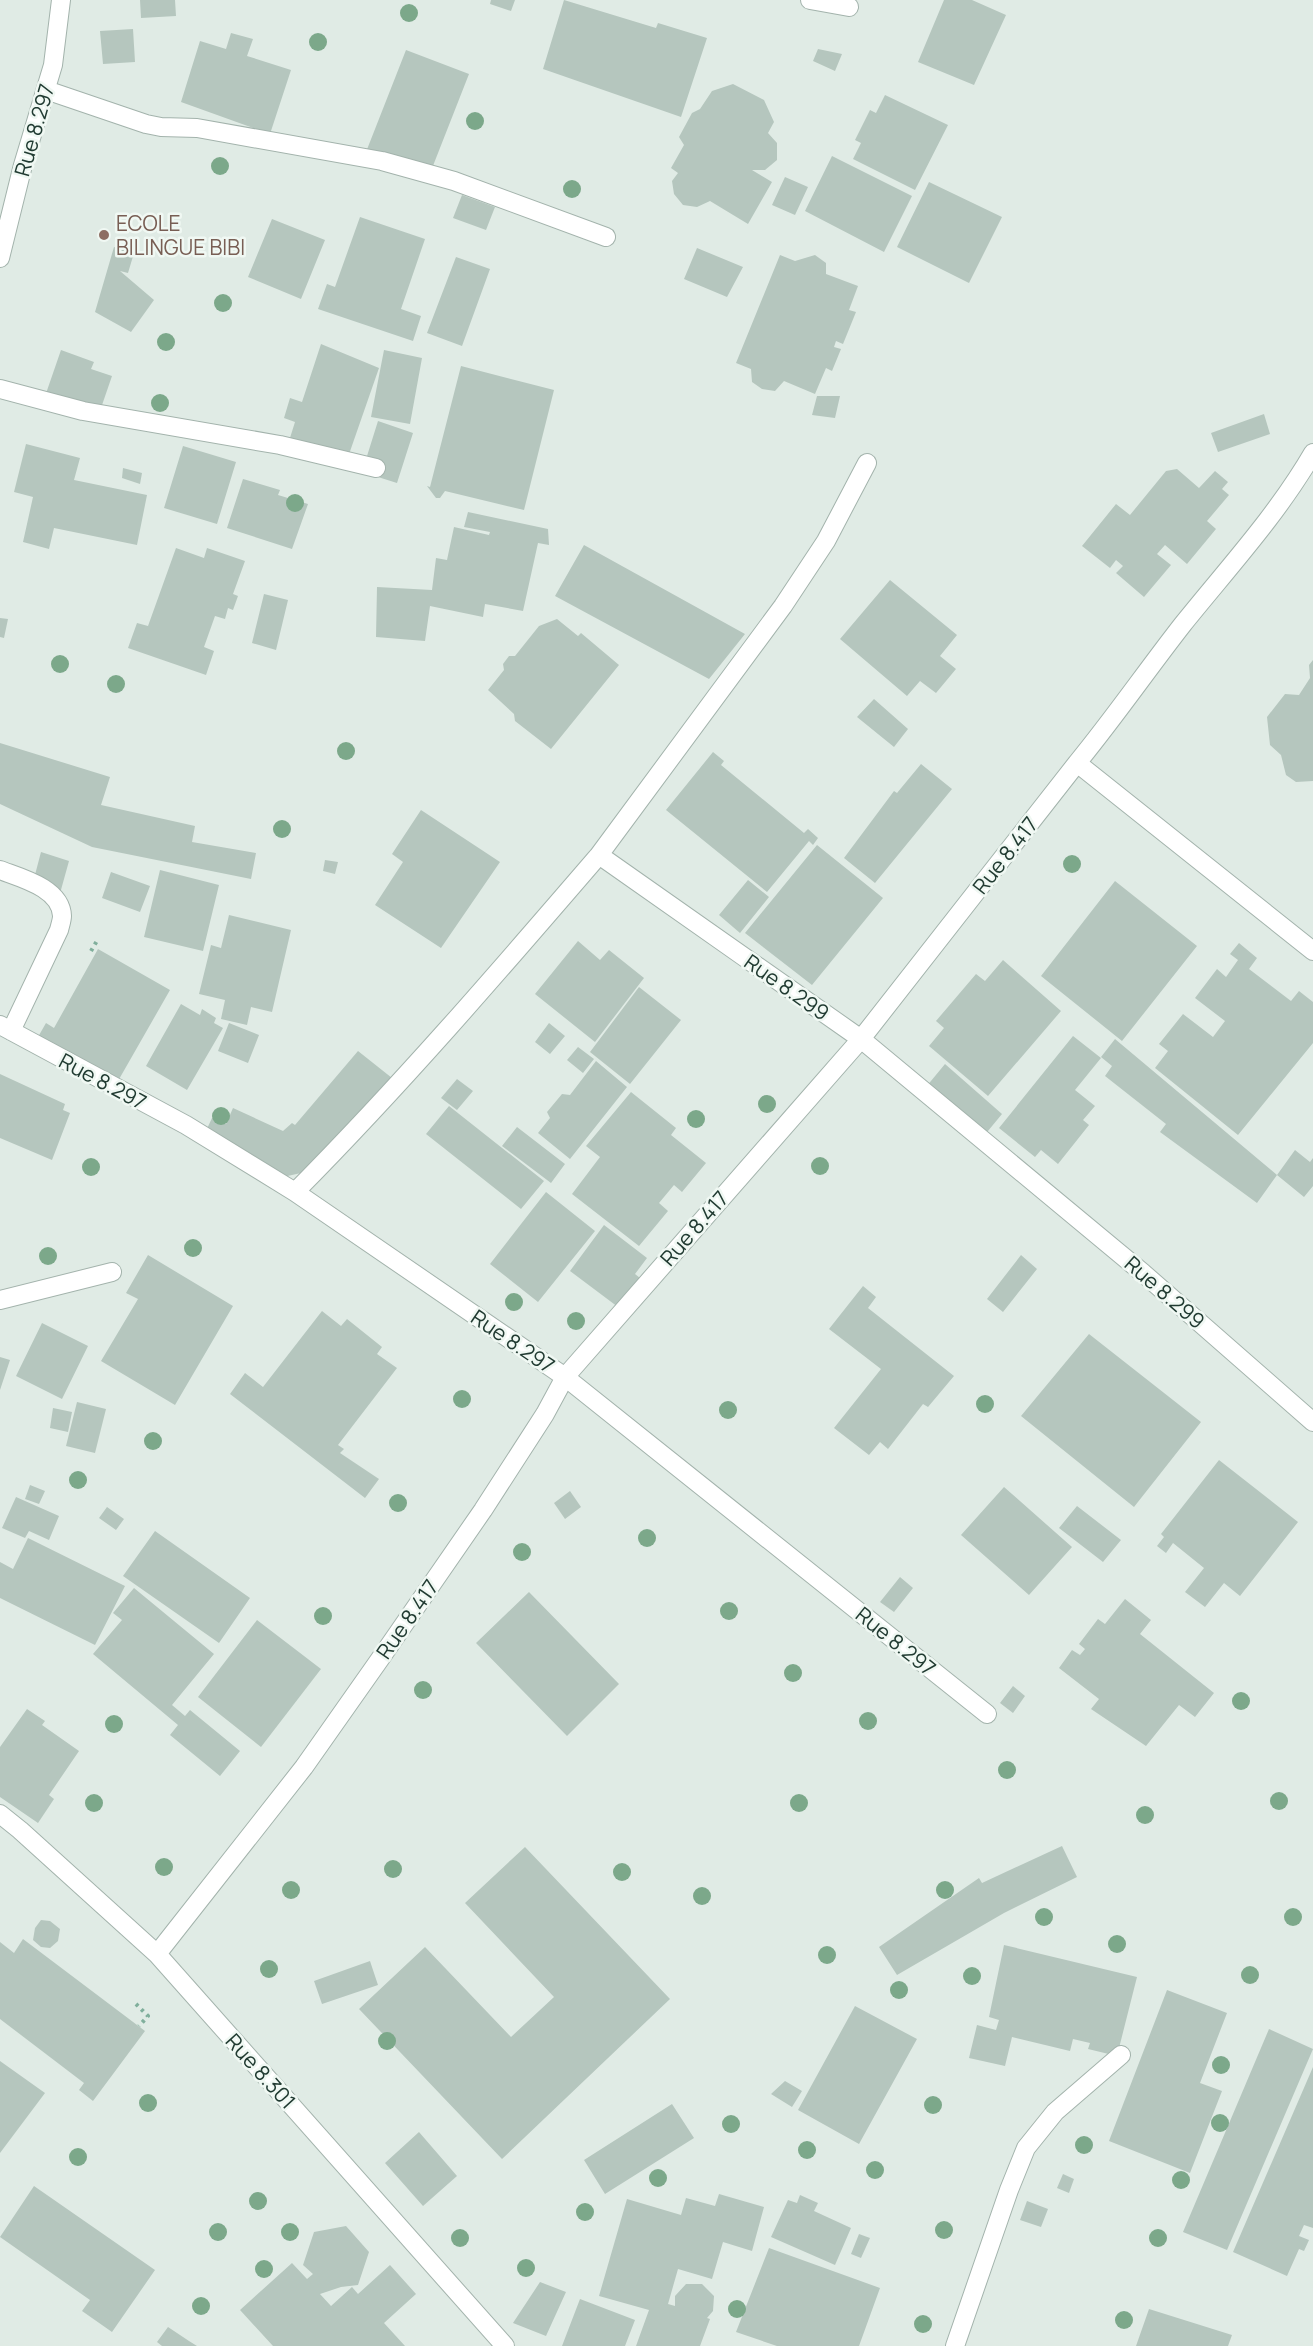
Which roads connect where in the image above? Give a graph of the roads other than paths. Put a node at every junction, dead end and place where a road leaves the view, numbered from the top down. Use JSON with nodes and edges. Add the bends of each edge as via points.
{"nodes":[{"id":1,"x":61,"y":0,"type":"edge"},
{"id":2,"x":810,"y":0,"type":"edge"},
{"id":3,"x":849,"y":6,"type":"dead end"},
{"id":4,"x":46,"y":90,"type":"junction"},
{"id":5,"x":606,"y":237,"type":"dead end"},
{"id":6,"x":0,"y":258,"type":"edge"},
{"id":7,"x":0,"y":388,"type":"edge"},
{"id":8,"x":1313,"y":453,"type":"edge"},
{"id":9,"x":867,"y":463,"type":"dead end"},
{"id":10,"x":376,"y":468,"type":"dead end"},
{"id":11,"x":1306,"y":480,"type":"edge"},
{"id":12,"x":1077,"y":763,"type":"junction"},
{"id":13,"x":599,"y":855,"type":"junction"},
{"id":14,"x":0,"y":870,"type":"edge"},
{"id":15,"x":1313,"y":951,"type":"edge"},
{"id":16,"x":6,"y":1028,"type":"edge"},
{"id":17,"x":861,"y":1040,"type":"junction"},
{"id":18,"x":295,"y":1192,"type":"junction"},
{"id":19,"x":112,"y":1272,"type":"dead end"},
{"id":20,"x":0,"y":1300,"type":"edge"},
{"id":21,"x":565,"y":1377,"type":"junction"},
{"id":22,"x":1313,"y":1422,"type":"edge"},
{"id":23,"x":987,"y":1714,"type":"dead end"},
{"id":24,"x":0,"y":1815,"type":"edge"},
{"id":25,"x":157,"y":1954,"type":"junction"},
{"id":26,"x":1121,"y":2055,"type":"dead end"},
{"id":27,"x":505,"y":2346,"type":"edge"},
{"id":28,"x":955,"y":2346,"type":"edge"}],
"edges":[{"from":1,"to":4,"type":"street","name":"Rue 8.297"},
{"from":2,"to":3,"type":"street"},
{"from":4,"to":5,"type":"street","via":[[146,124],[197,128],[382,161],[453,181]]},
{"from":4,"to":6,"type":"street","name":"Rue 8.297"},
{"from":7,"to":10,"type":"street","via":[[83,411],[280,445]]},
{"from":8,"to":11,"type":"street","name":"Rue 8.417"},
{"from":9,"to":13,"type":"street","via":[[826,541],[783,606]]},
{"from":11,"to":12,"type":"street","name":"Rue 8.417","via":[[1184,624]]},
{"from":12,"to":15,"type":"street"},
{"from":12,"to":17,"type":"street","name":"Rue 8.417"},
{"from":13,"to":17,"type":"street","name":"Rue 8.299"},
{"from":13,"to":18,"type":"street","via":[[363,1124]]},
{"from":14,"to":16,"type":"street","via":[[39,886],[56,899],[62,916],[59,930]]},
{"from":16,"to":18,"type":"street","name":"Rue 8.297","via":[[186,1125]]},
{"from":17,"to":21,"type":"street","name":"Rue 8.417"},
{"from":17,"to":22,"type":"street","name":"Rue 8.299","via":[[1143,1273]]},
{"from":18,"to":21,"type":"street","name":"Rue 8.297"},
{"from":19,"to":20,"type":"street"},
{"from":21,"to":23,"type":"street","name":"Rue 8.297"},
{"from":21,"to":25,"type":"street","name":"Rue 8.417","via":[[483,1510],[304,1767]]},
{"from":24,"to":25,"type":"street","name":"Rue 8.301"},
{"from":25,"to":27,"type":"street","name":"Rue 8.301"},
{"from":26,"to":28,"type":"street","via":[[1055,2112],[1026,2148]]}]}
